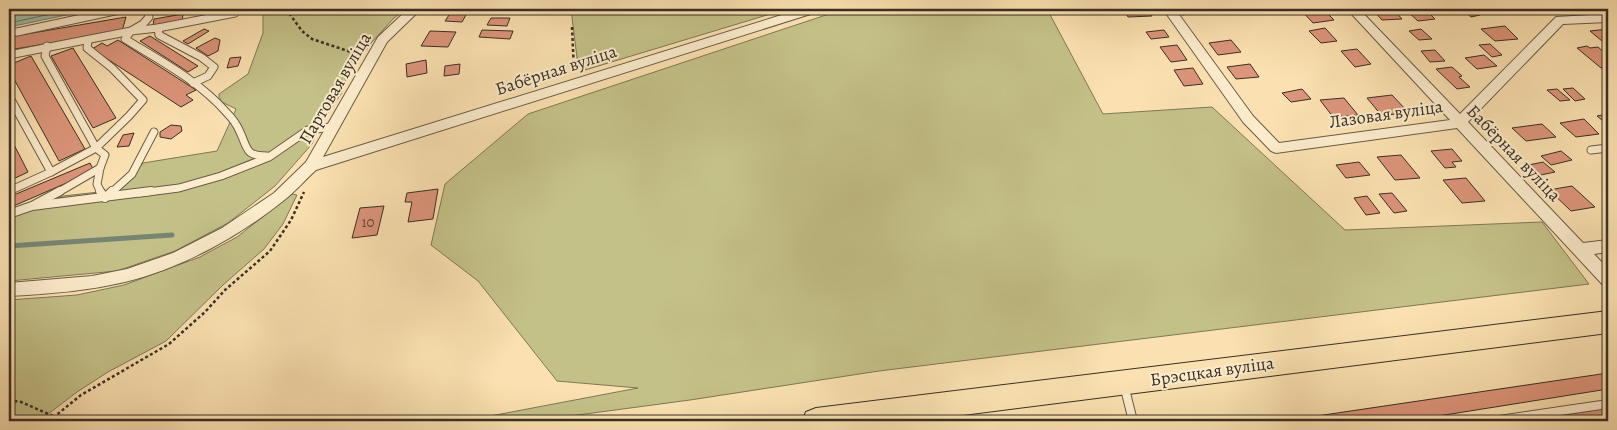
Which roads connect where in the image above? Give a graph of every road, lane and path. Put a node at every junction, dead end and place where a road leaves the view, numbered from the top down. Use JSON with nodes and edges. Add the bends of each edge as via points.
{"nodes":[{"id":1,"x":124,"y":9,"type":"edge"},
{"id":2,"x":147,"y":9,"type":"edge"},
{"id":3,"x":286,"y":9,"type":"edge"},
{"id":4,"x":415,"y":9,"type":"edge"},
{"id":5,"x":813,"y":9,"type":"edge"},
{"id":6,"x":1169,"y":9,"type":"edge"},
{"id":7,"x":1353,"y":9,"type":"edge"},
{"id":8,"x":235,"y":14,"type":"dead end"},
{"id":9,"x":1608,"y":18,"type":"edge"},
{"id":10,"x":572,"y":27,"type":"dead end"},
{"id":11,"x":158,"y":28,"type":"junction"},
{"id":12,"x":131,"y":31,"type":"junction"},
{"id":13,"x":9,"y":32,"type":"edge"},
{"id":14,"x":88,"y":40,"type":"junction"},
{"id":15,"x":47,"y":46,"type":"junction"},
{"id":16,"x":9,"y":54,"type":"edge"},
{"id":17,"x":372,"y":57,"type":"junction"},
{"id":18,"x":192,"y":83,"type":"junction"},
{"id":19,"x":575,"y":84,"type":"junction"},
{"id":20,"x":9,"y":96,"type":"edge"},
{"id":21,"x":1459,"y":123,"type":"junction"},
{"id":22,"x":332,"y":126,"type":"junction"},
{"id":23,"x":154,"y":132,"type":"dead end"},
{"id":24,"x":96,"y":148,"type":"junction"},
{"id":25,"x":1608,"y":148,"type":"edge"},
{"id":26,"x":1591,"y":150,"type":"dead end"},
{"id":27,"x":269,"y":157,"type":"junction"},
{"id":28,"x":311,"y":166,"type":"junction"},
{"id":29,"x":100,"y":168,"type":"junction"},
{"id":30,"x":51,"y":172,"type":"junction"},
{"id":31,"x":294,"y":182,"type":"junction"},
{"id":32,"x":9,"y":191,"type":"edge"},
{"id":33,"x":105,"y":198,"type":"junction"},
{"id":34,"x":32,"y":206,"type":"junction"},
{"id":35,"x":9,"y":214,"type":"edge"},
{"id":36,"x":1608,"y":246,"type":"edge"},
{"id":37,"x":1581,"y":249,"type":"junction"},
{"id":38,"x":1608,"y":279,"type":"edge"},
{"id":39,"x":9,"y":290,"type":"edge"},
{"id":40,"x":1608,"y":322,"type":"edge"},
{"id":41,"x":1123,"y":383,"type":"junction"},
{"id":42,"x":9,"y":400,"type":"edge"},
{"id":43,"x":1608,"y":404,"type":"edge"},
{"id":44,"x":53,"y":416,"type":"junction"},
{"id":45,"x":49,"y":421,"type":"edge"},
{"id":46,"x":816,"y":421,"type":"edge"},
{"id":47,"x":1133,"y":421,"type":"edge"},
{"id":48,"x":1492,"y":421,"type":"edge"}],
"edges":[{"from":1,"to":13,"type":"lane"},
{"from":2,"to":12,"type":"lane","via":[[149,17]]},
{"from":3,"to":17,"type":"path","via":[[302,32],[336,50]]},
{"from":4,"to":17,"type":"street","name":"Партовая вуліца","via":[[382,40]]},
{"from":5,"to":19,"type":"street","name":"Бабёрная вуліца"},
{"from":6,"to":21,"type":"street","name":"Лазовая вуліца","via":[[1248,119],[1276,148]]},
{"from":7,"to":21,"type":"street","name":"Бабёрная вуліца"},
{"from":8,"to":11,"type":"lane"},
{"from":9,"to":21,"type":"street","name":"Лазовая вуліца","via":[[1560,20]]},
{"from":10,"to":19,"type":"path"},
{"from":11,"to":12,"type":"lane"},
{"from":11,"to":18,"type":"lane","via":[[159,35],[169,42],[214,67],[208,76]]},
{"from":12,"to":14,"type":"lane"},
{"from":12,"to":18,"type":"lane","via":[[125,39]]},
{"from":14,"to":15,"type":"lane"},
{"from":14,"to":24,"type":"lane","via":[[87,48],[143,100],[142,106]]},
{"from":15,"to":16,"type":"lane"},
{"from":15,"to":24,"type":"lane","via":[[45,56]]},
{"from":17,"to":22,"type":"street","name":"Партовая вуліца"},
{"from":18,"to":27,"type":"lane","via":[[220,106],[239,130],[247,151],[255,156]]},
{"from":19,"to":28,"type":"street","name":"Бабёрная вуліца"},
{"from":20,"to":30,"type":"lane"},
{"from":21,"to":37,"type":"street","name":"Бабёрная вуліца"},
{"from":22,"to":27,"type":"lane","via":[[308,130]]},
{"from":22,"to":28,"type":"street","name":"Партовая вуліца"},
{"from":23,"to":33,"type":"lane","via":[[132,174]]},
{"from":24,"to":29,"type":"lane","via":[[105,155]]},
{"from":24,"to":30,"type":"lane"},
{"from":25,"to":26,"type":"lane"},
{"from":27,"to":33,"type":"lane","via":[[179,188]]},
{"from":28,"to":31,"type":"street"},
{"from":29,"to":33,"type":"lane","via":[[97,189]]},
{"from":29,"to":34,"type":"lane"},
{"from":30,"to":32,"type":"lane"},
{"from":31,"to":39,"type":"street","via":[[227,232],[179,257],[127,275],[92,282]]},
{"from":31,"to":44,"type":"path","via":[[306,189],[291,220],[270,251],[170,344],[81,395]]},
{"from":33,"to":34,"type":"lane"},
{"from":34,"to":35,"type":"lane"},
{"from":36,"to":37,"type":"street"},
{"from":37,"to":38,"type":"street","name":"Бабёрная вуліца"},
{"from":40,"to":41,"type":"main road","name":"Брэсцкая вуліца"},
{"from":41,"to":46,"type":"main road","name":"Брэсцкая вуліца"},
{"from":41,"to":47,"type":"lane"},
{"from":42,"to":44,"type":"path"},
{"from":43,"to":48,"type":"lane"},
{"from":44,"to":45,"type":"path"}]}
